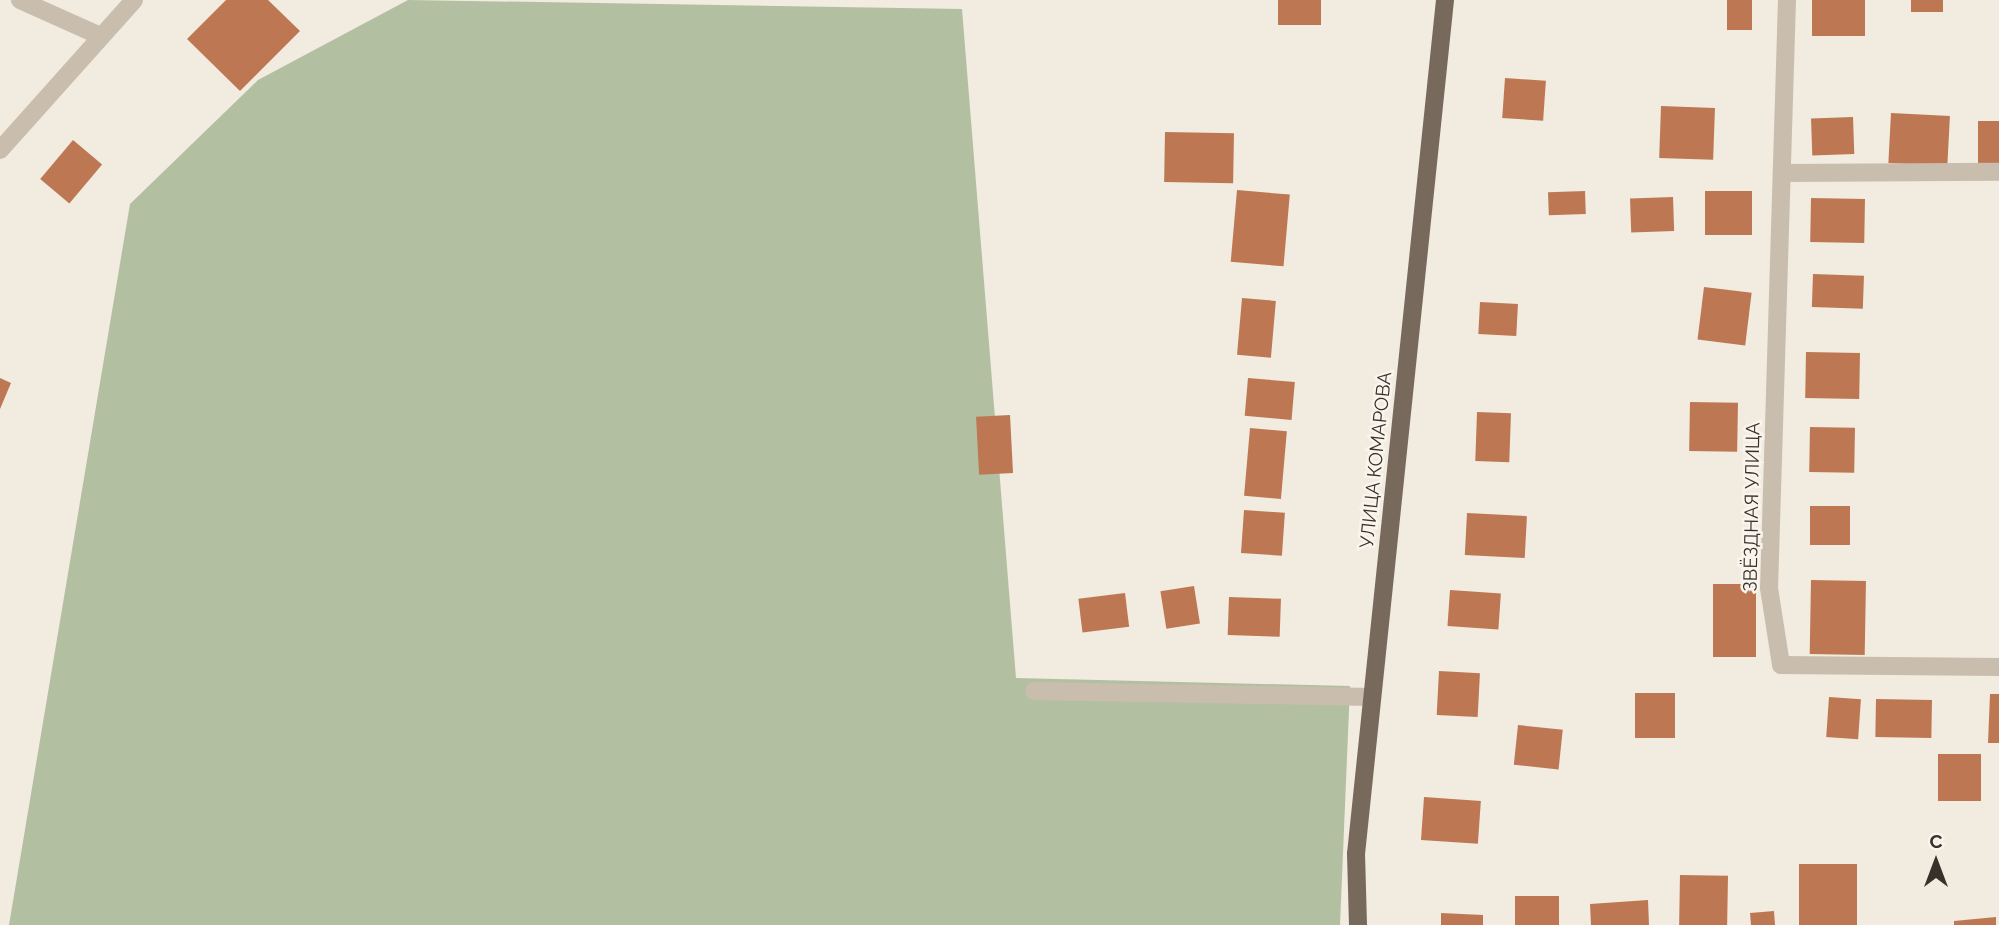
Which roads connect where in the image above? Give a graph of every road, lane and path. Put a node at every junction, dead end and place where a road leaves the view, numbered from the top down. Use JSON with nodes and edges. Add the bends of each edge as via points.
{"nodes":[{"id":1,"x":20,"y":0,"type":"edge"},
{"id":2,"x":134,"y":0,"type":"edge"},
{"id":3,"x":1445,"y":0,"type":"edge"},
{"id":4,"x":1787,"y":0,"type":"edge"},
{"id":5,"x":100,"y":36,"type":"junction"},
{"id":6,"x":0,"y":150,"type":"edge"},
{"id":7,"x":1999,"y":172,"type":"edge"},
{"id":8,"x":1782,"y":173,"type":"junction"},
{"id":9,"x":1999,"y":667,"type":"edge"},
{"id":10,"x":1034,"y":691,"type":"dead end"},
{"id":11,"x":1372,"y":696,"type":"junction"},
{"id":12,"x":1358,"y":925,"type":"edge"}],
"edges":[{"from":1,"to":5,"type":"street"},
{"from":2,"to":5,"type":"street"},
{"from":3,"to":11,"type":"main road","name":"УЛИЦА КОМАРОВА"},
{"from":4,"to":8,"type":"street","name":"ЗВЁЗДНАЯ УЛИЦА"},
{"from":5,"to":6,"type":"street"},
{"from":7,"to":8,"type":"street"},
{"from":8,"to":9,"type":"street","name":"ЗВЁЗДНАЯ УЛИЦА","via":[[1769,588],[1781,665]]},
{"from":10,"to":11,"type":"street"},
{"from":11,"to":12,"type":"main road","name":"УЛИЦА КОМАРОВА","via":[[1356,854]]}]}
